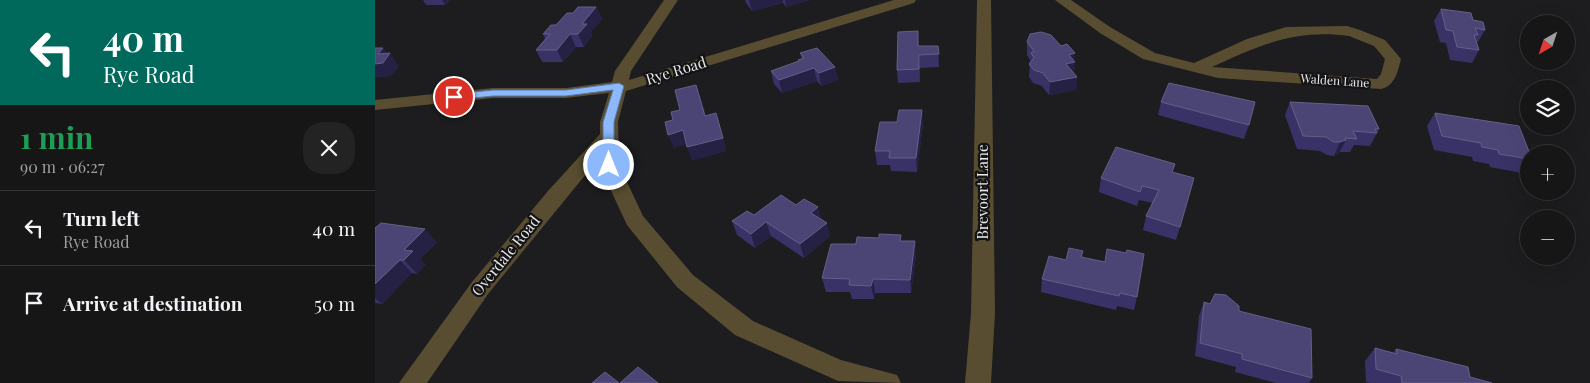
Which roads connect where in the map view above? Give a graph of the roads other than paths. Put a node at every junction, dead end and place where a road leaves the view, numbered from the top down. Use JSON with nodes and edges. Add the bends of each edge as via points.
{"nodes":[{"id":1,"x":671,"y":0,"type":"edge"},
{"id":2,"x":909,"y":0,"type":"edge"},
{"id":3,"x":984,"y":0,"type":"edge"},
{"id":4,"x":1062,"y":0,"type":"edge"},
{"id":5,"x":1196,"y":68,"type":"junction"},
{"id":6,"x":619,"y":86,"type":"junction"},
{"id":7,"x":375,"y":105,"type":"edge"},
{"id":8,"x":609,"y":136,"type":"junction"},
{"id":9,"x":412,"y":383,"type":"edge"},
{"id":10,"x":888,"y":383,"type":"edge"},
{"id":11,"x":979,"y":383,"type":"edge"}],
"edges":[{"from":1,"to":6,"type":"street","via":[[623,71]]},
{"from":2,"to":6,"type":"street","name":"Rye Road"},
{"from":3,"to":11,"type":"street","name":"Brevoort Lane","via":[[983,312]]},
{"from":4,"to":5,"type":"street","name":"Walden Lane","via":[[1149,56]]},
{"from":5,"to":5,"type":"street","name":"Walden Lane","via":[[1218,74],[1381,84],[1389,75],[1393,59],[1385,46],[1368,36],[1347,31],[1286,32],[1252,42]]},
{"from":6,"to":7,"type":"street","name":"Rye Road","via":[[566,93],[493,93]]},
{"from":6,"to":8,"type":"street","via":[[609,122]]},
{"from":8,"to":9,"type":"street","name":"Overdale Road","via":[[480,288]]},
{"from":8,"to":10,"type":"street","via":[[609,165],[634,220],[685,281],[743,328],[838,370]]}]}
